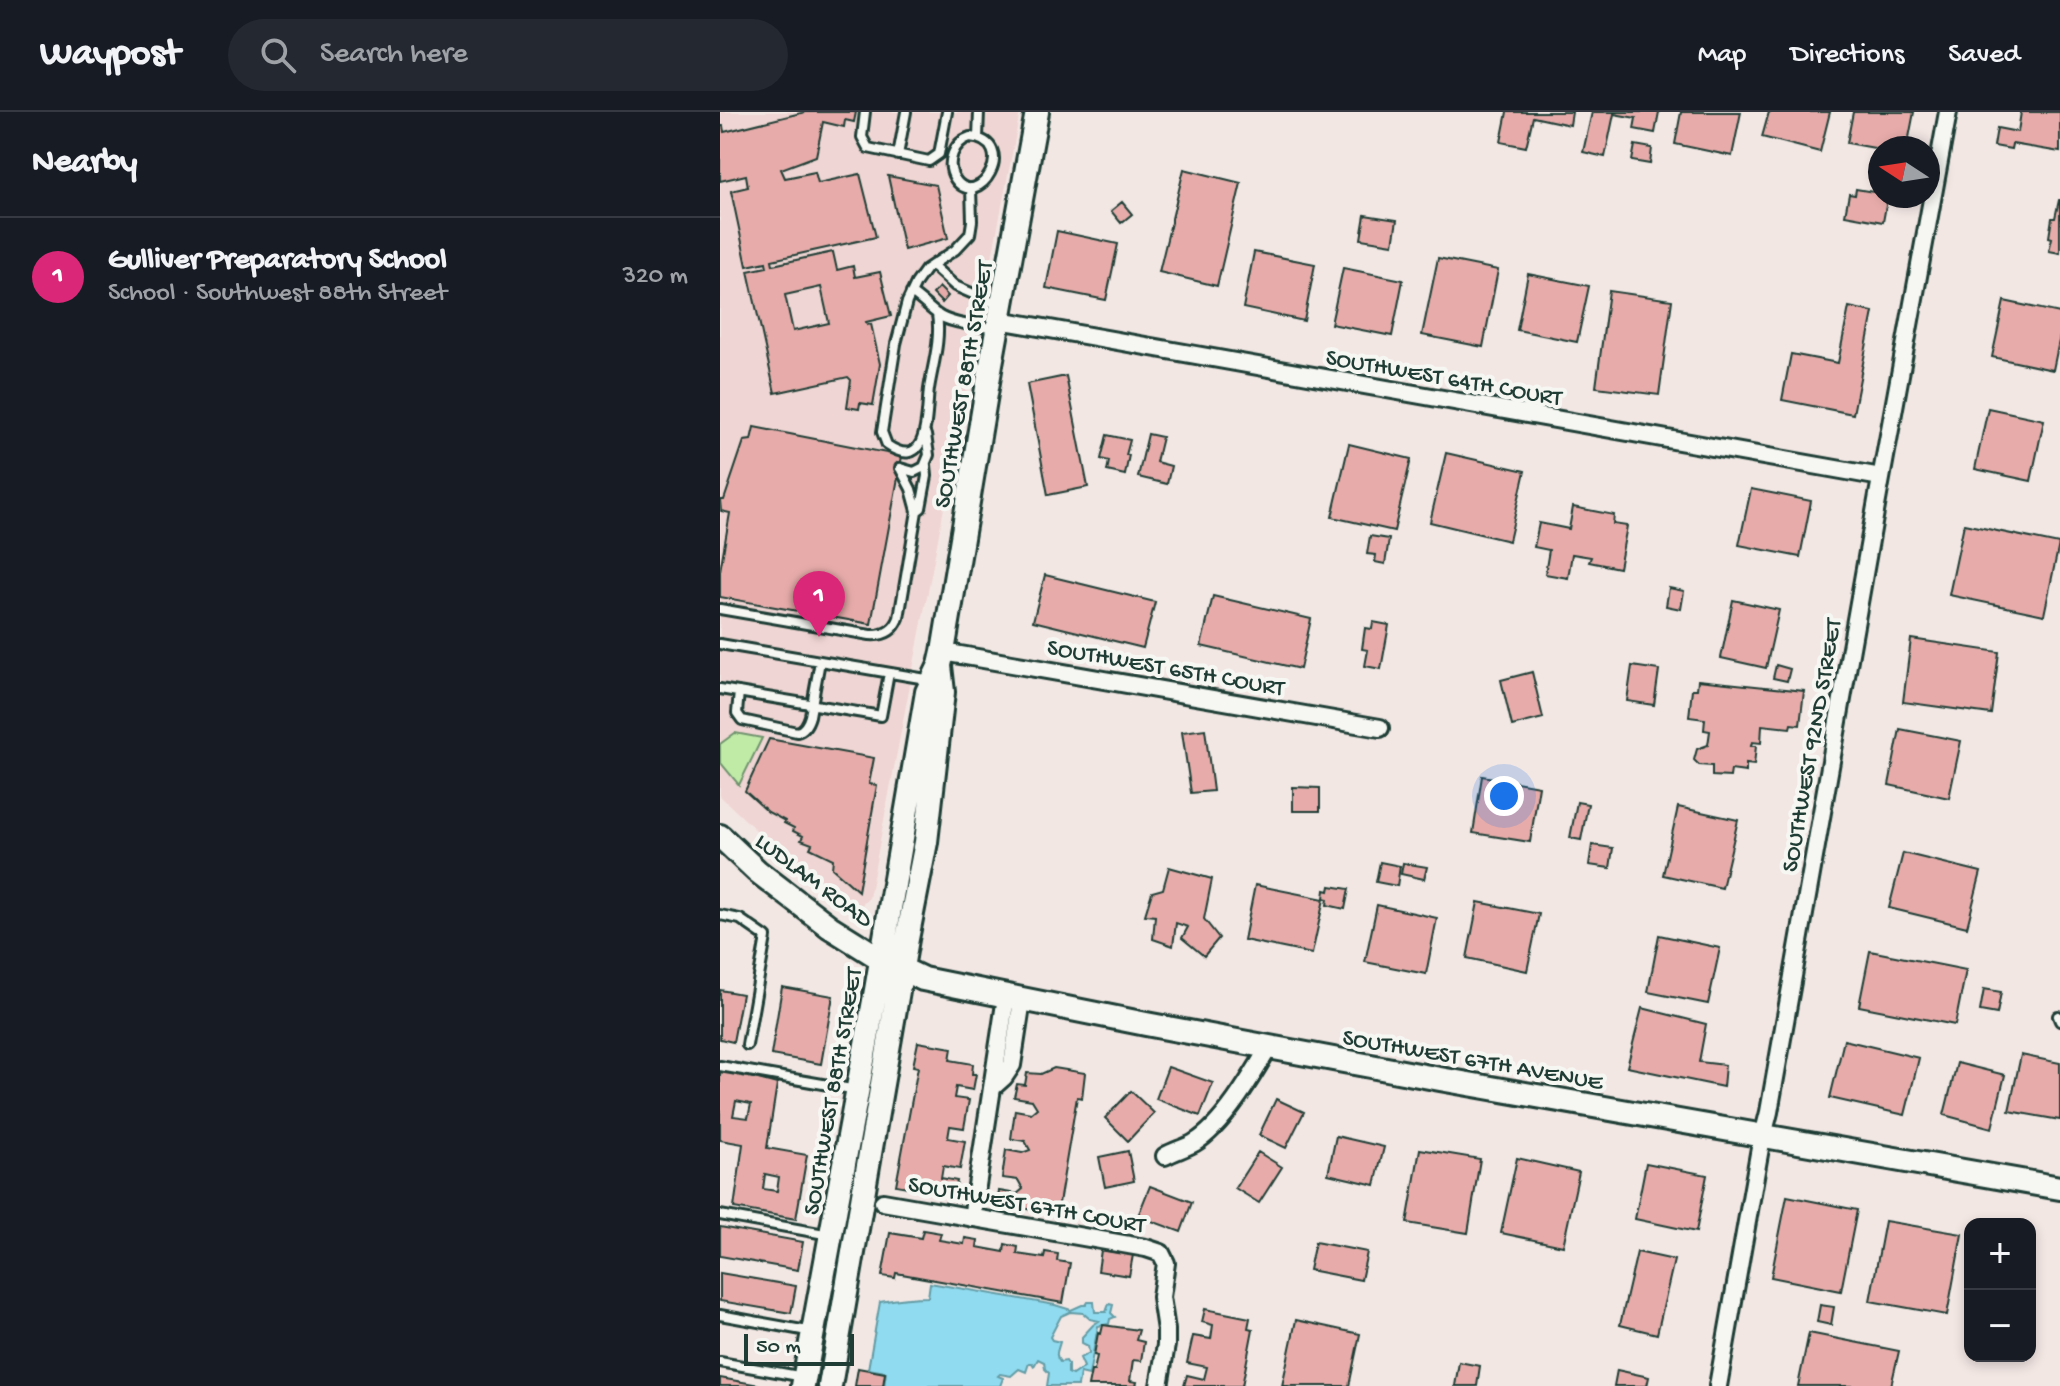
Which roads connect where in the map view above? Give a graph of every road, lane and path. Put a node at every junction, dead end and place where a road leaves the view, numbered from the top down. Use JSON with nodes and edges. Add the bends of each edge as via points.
{"nodes":[{"id":1,"x":865,"y":112,"type":"edge"},
{"id":2,"x":906,"y":112,"type":"edge"},
{"id":3,"x":947,"y":112,"type":"edge"},
{"id":4,"x":979,"y":112,"type":"edge"},
{"id":5,"x":1037,"y":112,"type":"edge"},
{"id":6,"x":1948,"y":112,"type":"edge"},
{"id":7,"x":978,"y":138,"type":"junction"},
{"id":8,"x":939,"y":154,"type":"junction"},
{"id":9,"x":898,"y":155,"type":"junction"},
{"id":10,"x":952,"y":158,"type":"junction"},
{"id":11,"x":971,"y":188,"type":"junction"},
{"id":12,"x":932,"y":265,"type":"junction"},
{"id":13,"x":911,"y":293,"type":"junction"},
{"id":14,"x":937,"y":314,"type":"junction"},
{"id":15,"x":999,"y":318,"type":"junction"},
{"id":16,"x":925,"y":433,"type":"junction"},
{"id":17,"x":926,"y":465,"type":"junction"},
{"id":18,"x":1881,"y":477,"type":"junction"},
{"id":19,"x":917,"y":511,"type":"junction"},
{"id":20,"x":720,"y":611,"type":"edge"},
{"id":21,"x":720,"y":644,"type":"edge"},
{"id":22,"x":820,"y":661,"type":"junction"},
{"id":23,"x":940,"y":670,"type":"junction"},
{"id":24,"x":889,"y":673,"type":"junction"},
{"id":25,"x":720,"y":689,"type":"edge"},
{"id":26,"x":739,"y":692,"type":"junction"},
{"id":27,"x":812,"y":705,"type":"junction"},
{"id":28,"x":1380,"y":728,"type":"dead end"},
{"id":29,"x":722,"y":842,"type":"edge"},
{"id":30,"x":720,"y":915,"type":"edge"},
{"id":31,"x":881,"y":959,"type":"junction"},
{"id":32,"x":902,"y":971,"type":"junction"},
{"id":33,"x":1014,"y":998,"type":"junction"},
{"id":34,"x":747,"y":1045,"type":"dead end"},
{"id":35,"x":1269,"y":1047,"type":"junction"},
{"id":36,"x":720,"y":1066,"type":"edge"},
{"id":37,"x":857,"y":1090,"type":"junction"},
{"id":38,"x":1763,"y":1136,"type":"junction"},
{"id":39,"x":1165,"y":1156,"type":"dead end"},
{"id":40,"x":2060,"y":1188,"type":"edge"},
{"id":41,"x":883,"y":1202,"type":"dead end"},
{"id":42,"x":720,"y":1215,"type":"edge"},
{"id":43,"x":972,"y":1218,"type":"junction"},
{"id":44,"x":831,"y":1236,"type":"junction"},
{"id":45,"x":854,"y":1244,"type":"junction"},
{"id":46,"x":720,"y":1315,"type":"edge"},
{"id":47,"x":814,"y":1332,"type":"junction"},
{"id":48,"x":720,"y":1362,"type":"edge"},
{"id":49,"x":804,"y":1382,"type":"edge"},
{"id":50,"x":830,"y":1386,"type":"edge"},
{"id":51,"x":1159,"y":1386,"type":"edge"},
{"id":52,"x":1718,"y":1386,"type":"edge"}],
"edges":[{"from":1,"to":9,"type":"lane","via":[[863,142]]},
{"from":2,"to":9,"type":"lane"},
{"from":3,"to":8,"type":"lane"},
{"from":4,"to":7,"type":"lane"},
{"from":5,"to":15,"type":"street","name":"SOUTHWEST 88TH STREET"},
{"from":6,"to":18,"type":"street","name":"SOUTHWEST 92ND STREET"},
{"from":7,"to":10,"type":"lane","via":[[963,139]]},
{"from":7,"to":11,"type":"lane","via":[[991,146],[993,167],[986,181]]},
{"from":8,"to":9,"type":"lane","via":[[929,161]]},
{"from":8,"to":10,"type":"lane"},
{"from":10,"to":11,"type":"lane","via":[[957,181]]},
{"from":11,"to":12,"type":"lane","via":[[970,234]]},
{"from":12,"to":13,"type":"lane"},
{"from":12,"to":15,"type":"lane"},
{"from":13,"to":14,"type":"lane"},
{"from":13,"to":16,"type":"lane","via":[[899,327],[882,438],[888,450],[909,452]]},
{"from":14,"to":15,"type":"lane","via":[[958,322]]},
{"from":14,"to":16,"type":"lane"},
{"from":15,"to":18,"type":"street","name":"SOUTHWEST 64TH COURT"},
{"from":15,"to":23,"type":"street","name":"SOUTHWEST 88TH STREET"},
{"from":16,"to":17,"type":"lane"},
{"from":17,"to":19,"type":"lane"},
{"from":17,"to":19,"type":"lane","via":[[914,472],[900,468]]},
{"from":18,"to":38,"type":"street","name":"SOUTHWEST 92ND STREET"},
{"from":19,"to":20,"type":"lane","via":[[899,618],[887,633],[870,635]]},
{"from":21,"to":22,"type":"lane"},
{"from":22,"to":24,"type":"lane"},
{"from":22,"to":27,"type":"lane"},
{"from":23,"to":24,"type":"lane"},
{"from":23,"to":28,"type":"street","name":"SOUTHWEST 65TH COURT"},
{"from":23,"to":31,"type":"street","name":"SOUTHWEST 88TH STREET","via":[[927,692]]},
{"from":23,"to":32,"type":"street","name":"SOUTHWEST 88TH STREET","via":[[943,692],[926,842]]},
{"from":24,"to":27,"type":"lane","via":[[881,716]]},
{"from":25,"to":26,"type":"lane"},
{"from":26,"to":27,"type":"lane"},
{"from":26,"to":27,"type":"lane","via":[[736,708],[742,720],[797,732],[808,723]]},
{"from":29,"to":31,"type":"street","name":"LUDLAM ROAD","via":[[815,916]]},
{"from":30,"to":34,"type":"lane","via":[[740,919],[766,937]]},
{"from":31,"to":32,"type":"street","name":"SOUTHWEST 67TH AVENUE"},
{"from":31,"to":37,"type":"street","name":"SOUTHWEST 88TH STREET"},
{"from":32,"to":33,"type":"street","name":"SOUTHWEST 67TH AVENUE"},
{"from":32,"to":45,"type":"street","name":"SOUTHWEST 88TH STREET"},
{"from":33,"to":35,"type":"street","name":"SOUTHWEST 67TH AVENUE"},
{"from":33,"to":43,"type":"street","via":[[1012,1065],[994,1086]]},
{"from":35,"to":38,"type":"street","name":"SOUTHWEST 67TH AVENUE"},
{"from":35,"to":39,"type":"street","via":[[1209,1131]]},
{"from":36,"to":37,"type":"lane"},
{"from":37,"to":44,"type":"street","name":"SOUTHWEST 88TH STREET"},
{"from":38,"to":40,"type":"street","name":"SOUTHWEST 67TH AVENUE"},
{"from":38,"to":52,"type":"street","name":"SOUTHWEST 92ND STREET"},
{"from":41,"to":43,"type":"street","name":"SOUTHWEST 67TH COURT"},
{"from":42,"to":44,"type":"lane"},
{"from":43,"to":51,"type":"street","name":"SOUTHWEST 67TH COURT","via":[[1161,1253],[1166,1263],[1161,1297],[1166,1345]]},
{"from":44,"to":45,"type":"street"},
{"from":44,"to":47,"type":"street","name":"SOUTHWEST 88TH STREET"},
{"from":45,"to":50,"type":"street","name":"SOUTHWEST 88TH STREET"},
{"from":46,"to":47,"type":"lane"},
{"from":47,"to":49,"type":"street","name":"SOUTHWEST 88TH STREET"},
{"from":48,"to":49,"type":"lane"}]}
